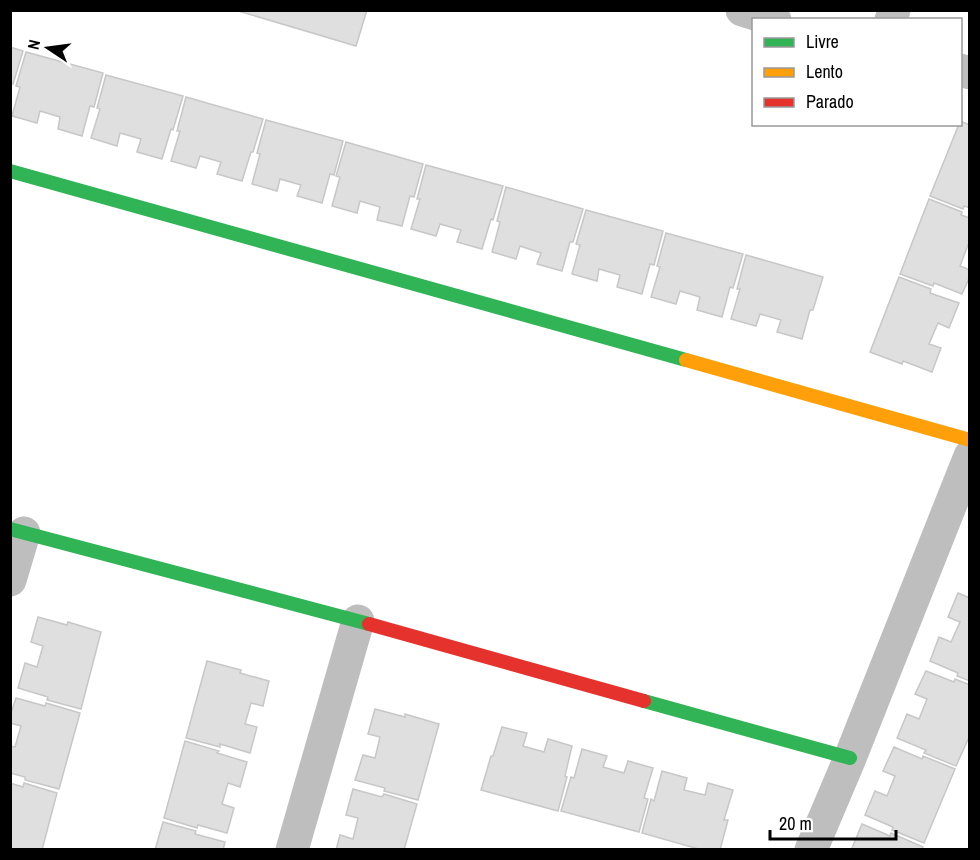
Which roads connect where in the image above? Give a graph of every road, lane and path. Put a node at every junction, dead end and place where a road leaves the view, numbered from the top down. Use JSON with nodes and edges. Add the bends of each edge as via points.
{"nodes":[{"id":1,"x":742,"y":10,"type":"edge"},
{"id":2,"x":769,"y":18,"type":"edge"},
{"id":3,"x":10,"y":171,"type":"edge"},
{"id":4,"x":969,"y":440,"type":"edge"},
{"id":5,"x":969,"y":456,"type":"edge"},
{"id":6,"x":17,"y":531,"type":"edge"},
{"id":7,"x":10,"y":580,"type":"edge"},
{"id":8,"x":358,"y":621,"type":"junction"},
{"id":9,"x":850,"y":758,"type":"junction"},
{"id":10,"x":292,"y":849,"type":"edge"},
{"id":11,"x":812,"y":849,"type":"edge"}],
"edges":[{"from":1,"to":2,"type":"street"},
{"from":3,"to":4,"type":"street"},
{"from":5,"to":9,"type":"street"},
{"from":6,"to":7,"type":"street"},
{"from":6,"to":8,"type":"street"},
{"from":8,"to":9,"type":"street"},
{"from":8,"to":10,"type":"street"},
{"from":9,"to":11,"type":"street"}]}
